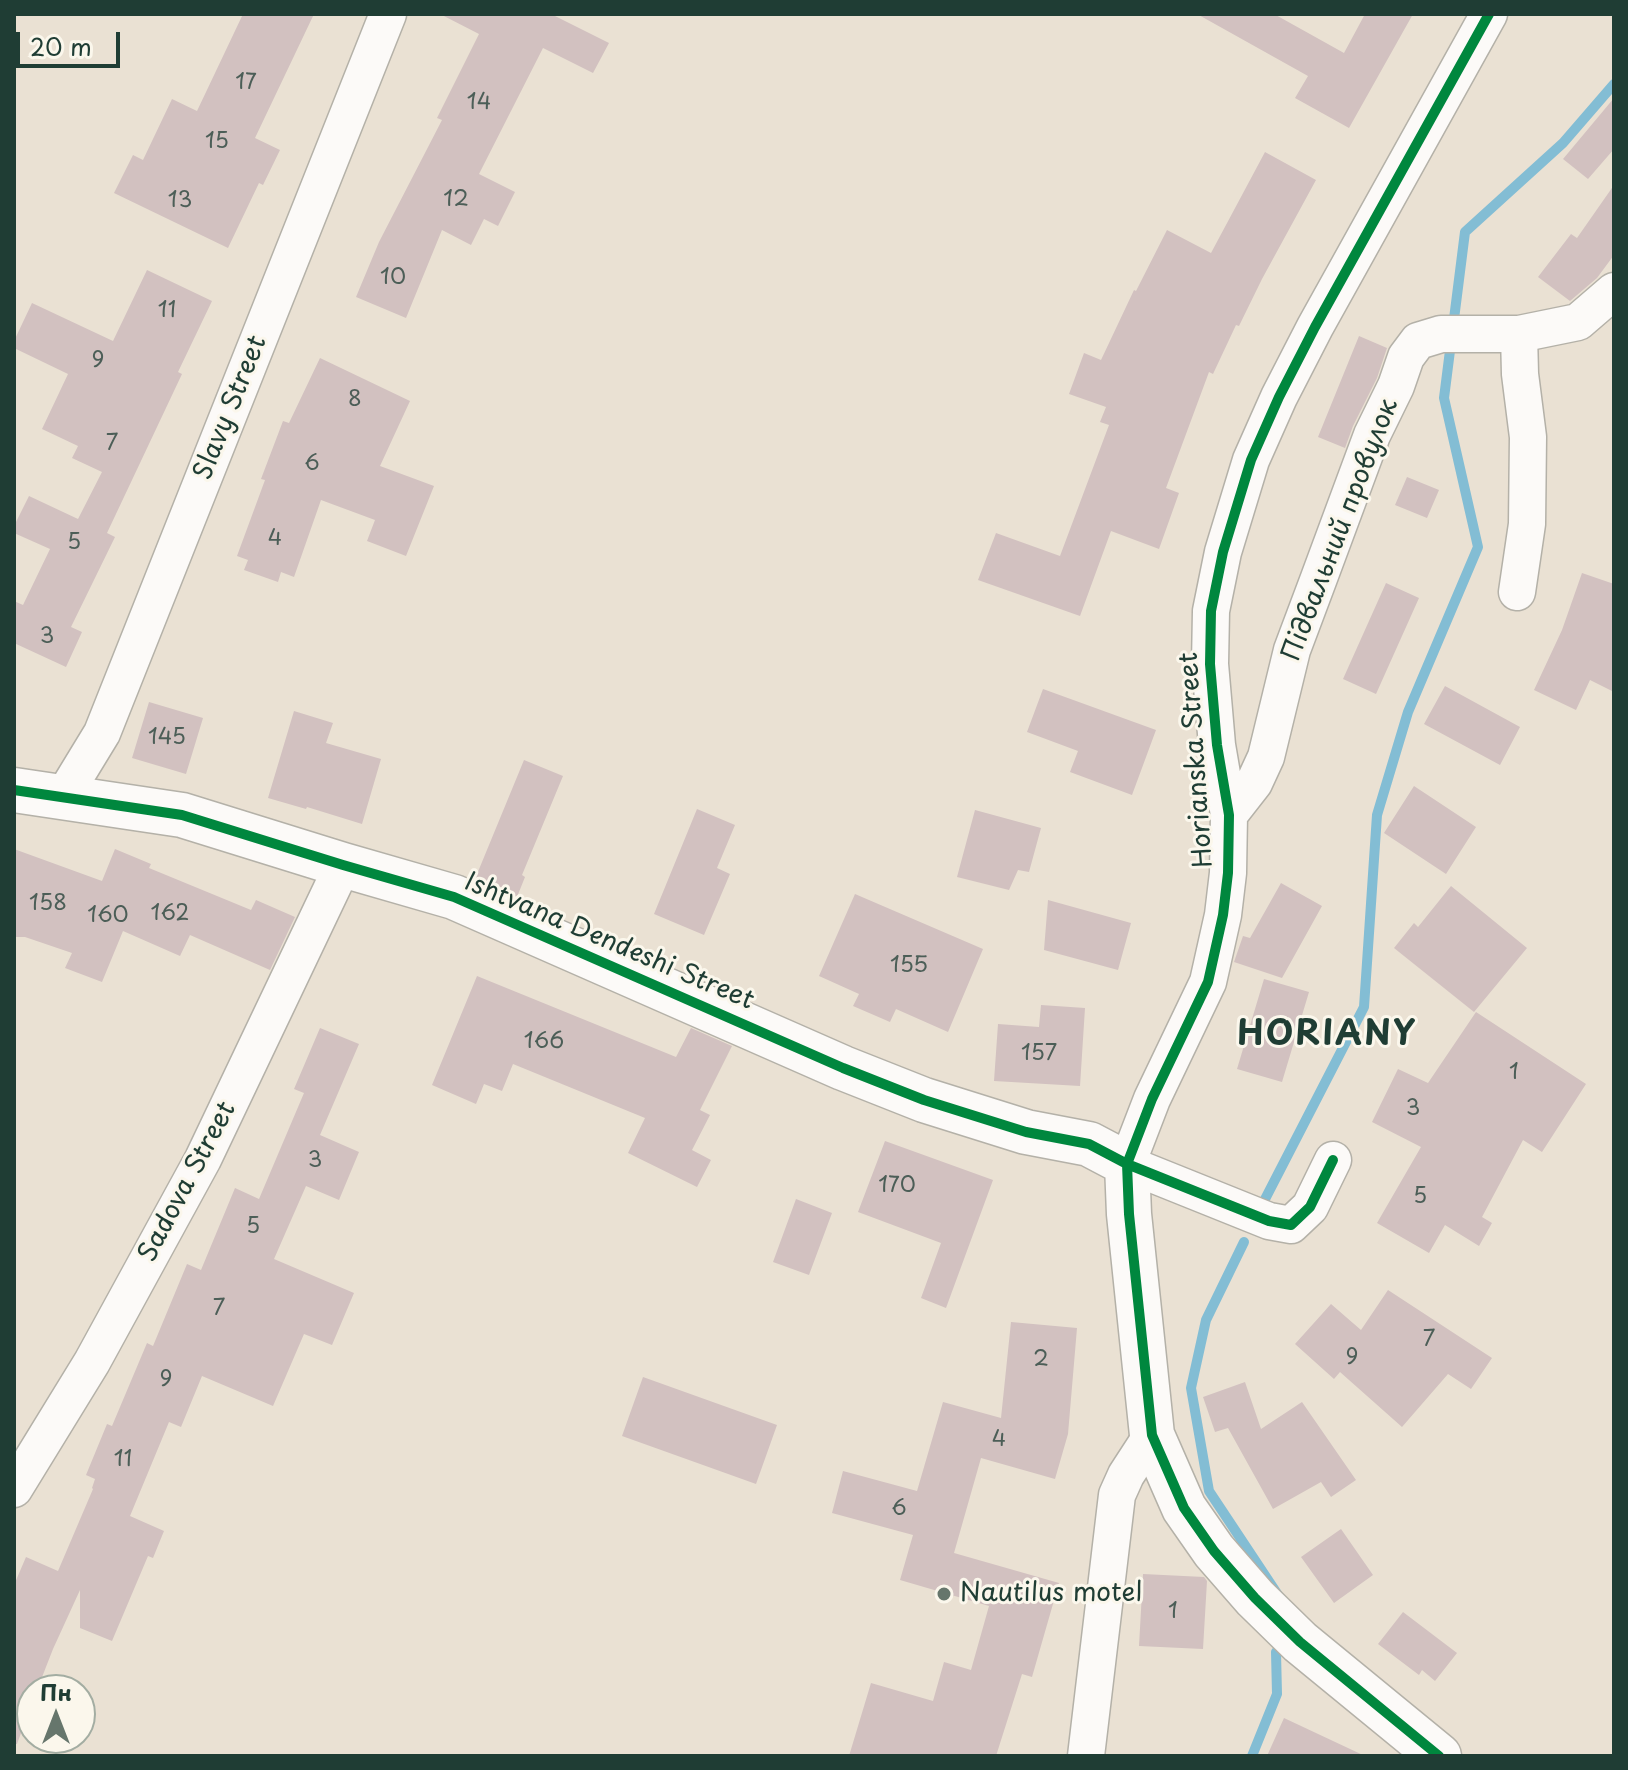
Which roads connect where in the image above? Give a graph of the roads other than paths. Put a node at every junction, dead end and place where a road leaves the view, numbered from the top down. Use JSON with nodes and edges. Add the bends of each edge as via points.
{"nodes":[{"id":1,"x":388,"y":14,"type":"edge"},
{"id":2,"x":1489,"y":14,"type":"edge"},
{"id":3,"x":1614,"y":291,"type":"edge"},
{"id":4,"x":1519,"y":334,"type":"junction"},
{"id":5,"x":1517,"y":592,"type":"dead end"},
{"id":6,"x":14,"y":790,"type":"edge"},
{"id":7,"x":63,"y":797,"type":"junction"},
{"id":8,"x":1229,"y":815,"type":"junction"},
{"id":9,"x":343,"y":865,"type":"junction"},
{"id":10,"x":1333,"y":1160,"type":"dead end"},
{"id":11,"x":1127,"y":1164,"type":"junction"},
{"id":12,"x":1152,"y":1435,"type":"junction"},
{"id":13,"x":14,"y":1489,"type":"edge"},
{"id":14,"x":1086,"y":1756,"type":"edge"},
{"id":15,"x":1439,"y":1756,"type":"edge"}],
"edges":[{"from":1,"to":7,"type":"street","name":"Slavy Street","via":[[102,733]]},
{"from":2,"to":8,"type":"street","name":"Horianska Street","via":[[1315,327],[1251,460],[1211,611],[1212,692]]},
{"from":3,"to":4,"type":"street","name":"Підвальний провулок","via":[[1578,322]]},
{"from":4,"to":5,"type":"street","via":[[1528,437],[1527,524]]},
{"from":4,"to":8,"type":"street","name":"Підвальний провулок","via":[[1454,334],[1418,341],[1406,357],[1292,650],[1266,757]]},
{"from":6,"to":7,"type":"street","name":"Ishtvana Dendeshi Street"},
{"from":7,"to":9,"type":"street","name":"Ishtvana Dendeshi Street","via":[[182,815]]},
{"from":8,"to":11,"type":"street","name":"Horianska Street","via":[[1223,915],[1208,982]]},
{"from":9,"to":11,"type":"street","name":"Ishtvana Dendeshi Street","via":[[454,897],[924,1100],[1026,1132],[1089,1144]]},
{"from":9,"to":13,"type":"street","name":"Sadova Street","via":[[203,1159],[92,1362]]},
{"from":10,"to":11,"type":"street","via":[[1310,1207],[1291,1225]]},
{"from":11,"to":12,"type":"street"},
{"from":12,"to":14,"type":"street","via":[[1117,1495]]},
{"from":12,"to":15,"type":"street","via":[[1184,1508],[1235,1575],[1300,1642]]}]}
